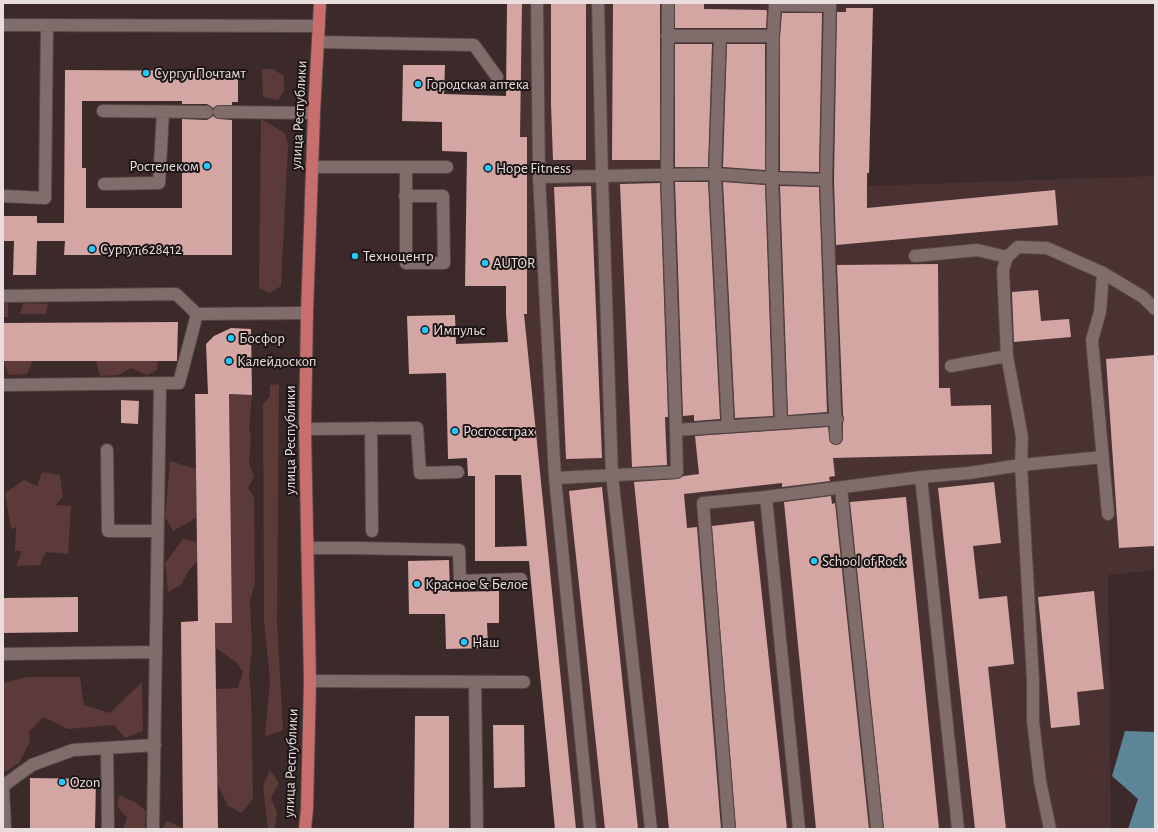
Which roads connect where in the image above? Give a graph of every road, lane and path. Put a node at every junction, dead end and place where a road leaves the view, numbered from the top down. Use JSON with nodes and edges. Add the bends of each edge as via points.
{"nodes":[{"id":1,"x":320,"y":3,"type":"edge"},
{"id":2,"x":537,"y":3,"type":"edge"},
{"id":3,"x":598,"y":3,"type":"edge"},
{"id":4,"x":668,"y":3,"type":"edge"},
{"id":5,"x":3,"y":25,"type":"edge"},
{"id":6,"x":47,"y":25,"type":"junction"},
{"id":7,"x":319,"y":26,"type":"junction"},
{"id":8,"x":667,"y":36,"type":"junction"},
{"id":9,"x":773,"y":36,"type":"junction"},
{"id":10,"x":720,"y":37,"type":"junction"},
{"id":11,"x":318,"y":42,"type":"junction"},
{"id":12,"x":497,"y":77,"type":"dead end"},
{"id":13,"x":103,"y":111,"type":"dead end"},
{"id":14,"x":163,"y":112,"type":"junction"},
{"id":15,"x":314,"y":113,"type":"junction"},
{"id":16,"x":312,"y":167,"type":"junction"},
{"id":17,"x":406,"y":167,"type":"junction"},
{"id":18,"x":448,"y":167,"type":"dead end"},
{"id":19,"x":715,"y":174,"type":"junction"},
{"id":20,"x":667,"y":175,"type":"junction"},
{"id":21,"x":602,"y":176,"type":"junction"},
{"id":22,"x":539,"y":177,"type":"junction"},
{"id":23,"x":772,"y":178,"type":"junction"},
{"id":24,"x":826,"y":180,"type":"junction"},
{"id":25,"x":104,"y":184,"type":"dead end"},
{"id":26,"x":3,"y":196,"type":"edge"},
{"id":27,"x":405,"y":196,"type":"junction"},
{"id":28,"x":915,"y":256,"type":"dead end"},
{"id":29,"x":1007,"y":257,"type":"junction"},
{"id":30,"x":1103,"y":274,"type":"junction"},
{"id":31,"x":3,"y":296,"type":"edge"},
{"id":32,"x":1155,"y":309,"type":"edge"},
{"id":33,"x":197,"y":314,"type":"junction"},
{"id":34,"x":307,"y":314,"type":"junction"},
{"id":35,"x":1008,"y":356,"type":"junction"},
{"id":36,"x":951,"y":366,"type":"dead end"},
{"id":37,"x":160,"y":384,"type":"junction"},
{"id":38,"x":3,"y":385,"type":"edge"},
{"id":39,"x":837,"y":420,"type":"junction"},
{"id":40,"x":781,"y":423,"type":"junction"},
{"id":41,"x":728,"y":427,"type":"junction"},
{"id":42,"x":371,"y":428,"type":"junction"},
{"id":43,"x":305,"y":429,"type":"junction"},
{"id":44,"x":676,"y":430,"type":"junction"},
{"id":45,"x":836,"y":438,"type":"dead end"},
{"id":46,"x":108,"y":450,"type":"dead end"},
{"id":47,"x":1103,"y":457,"type":"junction"},
{"id":48,"x":1021,"y":465,"type":"junction"},
{"id":49,"x":458,"y":472,"type":"dead end"},
{"id":50,"x":612,"y":475,"type":"junction"},
{"id":51,"x":921,"y":477,"type":"junction"},
{"id":52,"x":555,"y":478,"type":"junction"},
{"id":53,"x":841,"y":488,"type":"junction"},
{"id":54,"x":766,"y":497,"type":"junction"},
{"id":55,"x":1108,"y":514,"type":"dead end"},
{"id":56,"x":158,"y":531,"type":"junction"},
{"id":57,"x":372,"y":531,"type":"dead end"},
{"id":58,"x":307,"y":548,"type":"junction"},
{"id":59,"x":521,"y":579,"type":"dead end"},
{"id":60,"x":156,"y":652,"type":"junction"},
{"id":61,"x":3,"y":654,"type":"edge"},
{"id":62,"x":310,"y":681,"type":"junction"},
{"id":63,"x":524,"y":682,"type":"dead end"},
{"id":64,"x":475,"y":683,"type":"junction"},
{"id":65,"x":155,"y":745,"type":"junction"},
{"id":66,"x":107,"y":748,"type":"junction"},
{"id":67,"x":5,"y":829,"type":"edge"},
{"id":68,"x":108,"y":829,"type":"edge"},
{"id":69,"x":153,"y":829,"type":"edge"},
{"id":70,"x":305,"y":829,"type":"edge"},
{"id":71,"x":477,"y":829,"type":"edge"},
{"id":72,"x":590,"y":829,"type":"edge"},
{"id":73,"x":650,"y":829,"type":"edge"},
{"id":74,"x":729,"y":829,"type":"edge"},
{"id":75,"x":799,"y":829,"type":"edge"},
{"id":76,"x":877,"y":829,"type":"edge"},
{"id":77,"x":958,"y":829,"type":"edge"},
{"id":78,"x":1050,"y":829,"type":"edge"}],
"edges":[{"from":1,"to":7,"type":"main road","name":"улица Республики"},
{"from":2,"to":22,"type":"street"},
{"from":3,"to":21,"type":"street"},
{"from":4,"to":8,"type":"street"},
{"from":5,"to":6,"type":"street"},
{"from":6,"to":7,"type":"street"},
{"from":6,"to":26,"type":"street","via":[[45,198]]},
{"from":7,"to":11,"type":"main road","name":"улица Республики"},
{"from":8,"to":10,"type":"street"},
{"from":8,"to":20,"type":"street"},
{"from":9,"to":10,"type":"street"},
{"from":9,"to":23,"type":"street"},
{"from":9,"to":24,"type":"street","via":[[775,5],[830,6]]},
{"from":10,"to":19,"type":"street"},
{"from":11,"to":12,"type":"street","via":[[474,45]]},
{"from":11,"to":15,"type":"main road","name":"улица Республики"},
{"from":13,"to":14,"type":"street"},
{"from":14,"to":15,"type":"street"},
{"from":14,"to":25,"type":"street","via":[[159,183]]},
{"from":15,"to":16,"type":"main road","name":"улица Республики"},
{"from":16,"to":17,"type":"street"},
{"from":16,"to":34,"type":"main road","name":"улица Республики"},
{"from":17,"to":18,"type":"street"},
{"from":17,"to":27,"type":"street"},
{"from":19,"to":20,"type":"street"},
{"from":19,"to":23,"type":"street"},
{"from":19,"to":41,"type":"street"},
{"from":20,"to":21,"type":"street"},
{"from":20,"to":44,"type":"street"},
{"from":21,"to":22,"type":"street"},
{"from":21,"to":50,"type":"street"},
{"from":22,"to":52,"type":"street"},
{"from":23,"to":24,"type":"street"},
{"from":23,"to":40,"type":"street"},
{"from":24,"to":39,"type":"street"},
{"from":27,"to":27,"type":"street","via":[[443,196],[444,263],[406,263]]},
{"from":28,"to":29,"type":"street","via":[[977,250]]},
{"from":29,"to":30,"type":"street","via":[[1018,247],[1047,248]]},
{"from":29,"to":35,"type":"street","via":[[1003,270]]},
{"from":30,"to":32,"type":"street","via":[[1143,297]]},
{"from":30,"to":47,"type":"street","via":[[1100,312],[1092,340]]},
{"from":31,"to":33,"type":"street","via":[[176,294]]},
{"from":33,"to":34,"type":"street"},
{"from":33,"to":37,"type":"street","via":[[179,383]]},
{"from":34,"to":43,"type":"main road","name":"улица Республики"},
{"from":35,"to":36,"type":"street"},
{"from":35,"to":48,"type":"street","via":[[1022,437]]},
{"from":37,"to":38,"type":"street"},
{"from":37,"to":56,"type":"street"},
{"from":39,"to":40,"type":"street"},
{"from":39,"to":45,"type":"street"},
{"from":40,"to":41,"type":"street"},
{"from":41,"to":44,"type":"street"},
{"from":42,"to":43,"type":"street"},
{"from":42,"to":49,"type":"street","via":[[417,428],[420,473]]},
{"from":42,"to":57,"type":"street"},
{"from":43,"to":58,"type":"main road","name":"улица Республики"},
{"from":44,"to":50,"type":"street","via":[[677,472]]},
{"from":46,"to":56,"type":"street","via":[[108,531]]},
{"from":47,"to":48,"type":"street"},
{"from":47,"to":55,"type":"street"},
{"from":48,"to":51,"type":"street"},
{"from":48,"to":78,"type":"street","via":[[1033,721],[1040,781]]},
{"from":50,"to":52,"type":"street"},
{"from":50,"to":73,"type":"street"},
{"from":51,"to":53,"type":"street"},
{"from":51,"to":77,"type":"street"},
{"from":52,"to":72,"type":"street"},
{"from":53,"to":54,"type":"street"},
{"from":53,"to":76,"type":"street"},
{"from":54,"to":74,"type":"street","via":[[703,503]]},
{"from":54,"to":75,"type":"street"},
{"from":56,"to":60,"type":"street"},
{"from":58,"to":59,"type":"street","via":[[459,550],[460,581]]},
{"from":58,"to":62,"type":"main road","name":"улица Республики"},
{"from":60,"to":61,"type":"street"},
{"from":60,"to":65,"type":"street"},
{"from":62,"to":64,"type":"street"},
{"from":62,"to":70,"type":"main road","name":"улица Республики"},
{"from":63,"to":64,"type":"street"},
{"from":64,"to":71,"type":"street"},
{"from":65,"to":66,"type":"street"},
{"from":65,"to":69,"type":"street"},
{"from":66,"to":67,"type":"street","via":[[73,750],[32,765],[3,786]]},
{"from":66,"to":68,"type":"street"}]}
